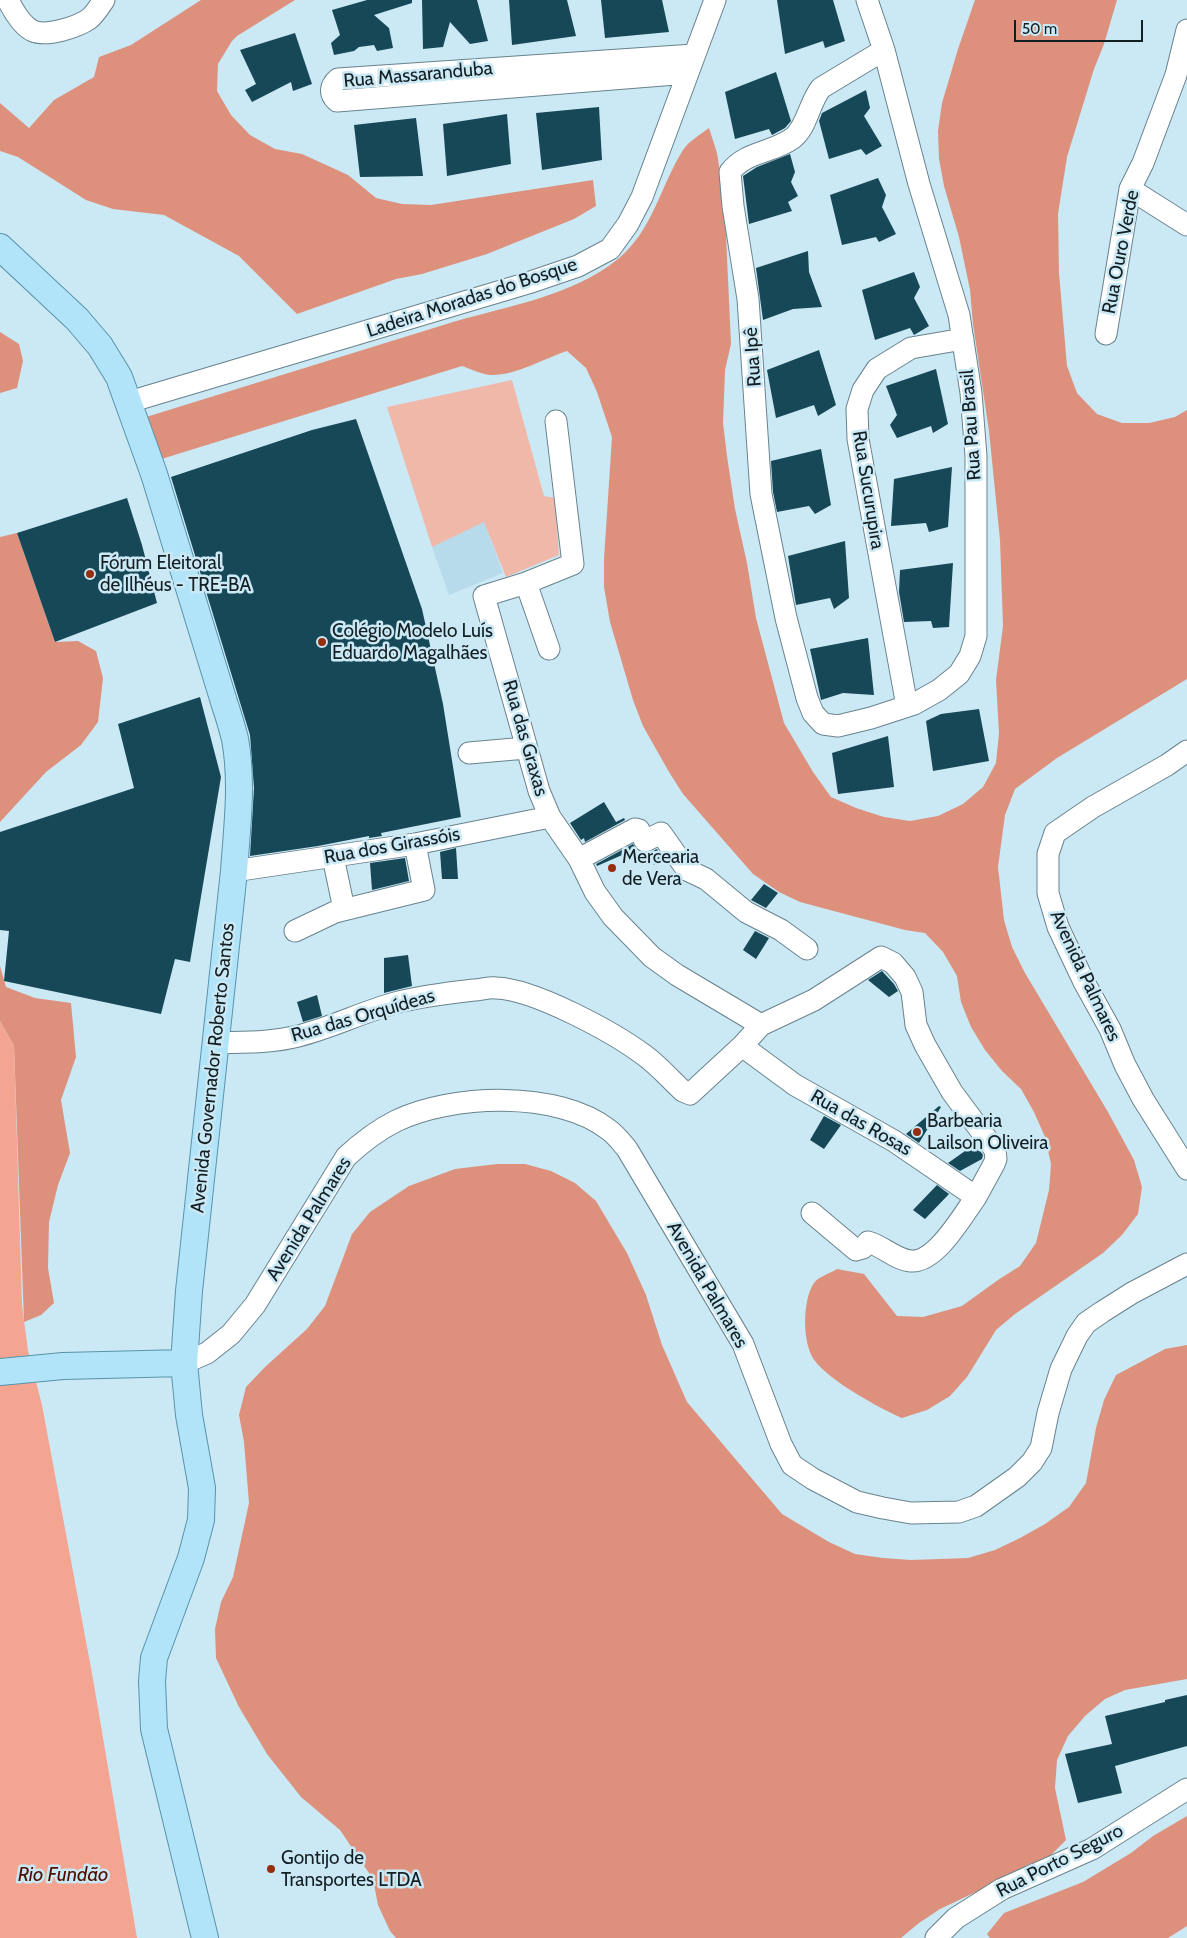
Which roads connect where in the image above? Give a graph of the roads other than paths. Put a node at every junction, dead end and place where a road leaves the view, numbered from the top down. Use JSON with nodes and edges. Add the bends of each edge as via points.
{"nodes":[{"id":1,"x":8,"y":0,"type":"edge"},
{"id":2,"x":104,"y":0,"type":"edge"},
{"id":3,"x":715,"y":0,"type":"edge"},
{"id":4,"x":868,"y":0,"type":"edge"},
{"id":5,"x":1187,"y":30,"type":"edge"},
{"id":6,"x":884,"y":50,"type":"junction"},
{"id":7,"x":691,"y":64,"type":"junction"},
{"id":8,"x":426,"y":72,"type":"junction"},
{"id":9,"x":525,"y":76,"type":"junction"},
{"id":10,"x":428,"y":94,"type":"junction"},
{"id":11,"x":1130,"y":189,"type":"junction"},
{"id":12,"x":1187,"y":225,"type":"edge"},
{"id":13,"x":0,"y":247,"type":"edge"},
{"id":14,"x":1106,"y":334,"type":"dead end"},
{"id":15,"x":963,"y":340,"type":"junction"},
{"id":16,"x":129,"y":402,"type":"junction"},
{"id":17,"x":556,"y":421,"type":"dead end"},
{"id":18,"x":526,"y":583,"type":"junction"},
{"id":19,"x":549,"y":649,"type":"dead end"},
{"id":20,"x":907,"y":706,"type":"junction"},
{"id":21,"x":838,"y":726,"type":"joint"},
{"id":22,"x":526,"y":748,"type":"junction"},
{"id":23,"x":1187,"y":751,"type":"edge"},
{"id":24,"x":469,"y":753,"type":"dead end"},
{"id":25,"x":550,"y":817,"type":"junction"},
{"id":26,"x":415,"y":844,"type":"junction"},
{"id":27,"x":333,"y":857,"type":"junction"},
{"id":28,"x":579,"y":859,"type":"junction"},
{"id":29,"x":234,"y":871,"type":"junction"},
{"id":30,"x":344,"y":910,"type":"junction"},
{"id":31,"x":294,"y":931,"type":"dead end"},
{"id":32,"x":807,"y":949,"type":"dead end"},
{"id":33,"x":760,"y":1025,"type":"junction"},
{"id":34,"x":215,"y":1043,"type":"junction"},
{"id":35,"x":742,"y":1046,"type":"junction"},
{"id":36,"x":1187,"y":1169,"type":"edge"},
{"id":37,"x":976,"y":1197,"type":"junction"},
{"id":38,"x":812,"y":1213,"type":"dead end"},
{"id":39,"x":1187,"y":1264,"type":"edge"},
{"id":40,"x":184,"y":1363,"type":"junction"},
{"id":41,"x":0,"y":1372,"type":"edge"},
{"id":42,"x":1187,"y":1789,"type":"edge"},
{"id":43,"x":205,"y":1938,"type":"edge"},
{"id":44,"x":936,"y":1938,"type":"edge"}],
"edges":[{"from":1,"to":2,"type":"street","via":[[31,31],[44,33],[67,29],[90,18]]},
{"from":3,"to":7,"type":"street","name":"Ladeira Moradas do Bosque"},
{"from":4,"to":6,"type":"street"},
{"from":5,"to":11,"type":"street","name":"Rua Ouro Verde","via":[[1176,75]]},
{"from":6,"to":15,"type":"street","name":"Rua Pau Brasil","via":[[919,184],[959,315]]},
{"from":6,"to":21,"type":"street","name":"Rua Ipê","via":[[821,88],[795,137],[744,158],[730,172],[748,299],[761,494],[769,536],[807,698],[813,713],[823,724]]},
{"from":7,"to":9,"type":"street","name":"Rua Massaranduba"},
{"from":7,"to":16,"type":"street","name":"Ladeira Moradas do Bosque","via":[[642,196],[610,249],[578,266],[528,283]]},
{"from":8,"to":9,"type":"street","name":"Rua Massaranduba"},
{"from":8,"to":10,"type":"street"},
{"from":8,"to":10,"type":"street","name":"Rua Massaranduba","via":[[338,79],[332,84],[332,94],[337,101]]},
{"from":9,"to":10,"type":"street","name":"Rua Massaranduba"},
{"from":11,"to":12,"type":"street"},
{"from":11,"to":14,"type":"street","name":"Rua Ouro Verde"},
{"from":13,"to":16,"type":"main road","name":"Avenida Governador Roberto Santos","via":[[77,319],[100,346],[119,376]]},
{"from":15,"to":20,"type":"street","name":"Rua Pau Brasil","via":[[976,456],[976,636],[970,656],[959,674],[939,690]]},
{"from":15,"to":20,"type":"street","name":"Rua Sucurupira","via":[[911,348],[877,369],[863,390],[857,409],[858,439]]},
{"from":16,"to":29,"type":"main road","name":"Avenida Governador Roberto Santos","via":[[234,738],[239,772]]},
{"from":17,"to":18,"type":"street","name":"Rua das Graxas","via":[[573,564]]},
{"from":18,"to":19,"type":"street"},
{"from":18,"to":22,"type":"street","name":"Rua das Graxas","via":[[484,596]]},
{"from":20,"to":21,"type":"street","name":"Rua Pau Brasil"},
{"from":22,"to":24,"type":"street"},
{"from":22,"to":25,"type":"street","name":"Rua das Graxas"},
{"from":23,"to":36,"type":"street","name":"Avenida Palmares","via":[[1055,832],[1048,854],[1048,893],[1058,927],[1125,1065]]},
{"from":25,"to":26,"type":"street","name":"Rua dos Girassóis"},
{"from":25,"to":28,"type":"street","name":"Rua das Graxas"},
{"from":26,"to":27,"type":"street","name":"Rua dos Girassóis"},
{"from":26,"to":30,"type":"street","via":[[424,890]]},
{"from":27,"to":29,"type":"street","name":"Rua dos Girassóis"},
{"from":27,"to":30,"type":"street"},
{"from":28,"to":32,"type":"street","via":[[634,828],[639,830],[645,841],[662,834],[687,870],[706,879],[746,912]]},
{"from":28,"to":33,"type":"street","name":"Rua das Graxas","via":[[612,917],[652,957]]},
{"from":29,"to":34,"type":"main road","name":"Avenida Governador Roberto Santos"},
{"from":30,"to":31,"type":"street"},
{"from":33,"to":35,"type":"street"},
{"from":33,"to":37,"type":"street","via":[[814,1000],[881,957],[893,963],[912,992],[916,1025],[926,1045],[952,1092],[995,1150],[994,1164]]},
{"from":34,"to":35,"type":"street","name":"Rua das Orquídeas","via":[[296,1037],[398,1002],[496,988],[539,999],[610,1033],[645,1055],[690,1094]]},
{"from":34,"to":40,"type":"main road","name":"Avenida Governador Roberto Santos"},
{"from":35,"to":37,"type":"street","name":"Rua das Rosas","via":[[795,1085],[901,1146]]},
{"from":37,"to":38,"type":"street","via":[[933,1253],[923,1260],[898,1257],[868,1242],[856,1250]]},
{"from":39,"to":40,"type":"street","name":"Avenida Palmares","via":[[1132,1293],[1086,1324],[1060,1369],[1041,1448],[1017,1477],[976,1506],[959,1512],[911,1513],[883,1508],[857,1502],[792,1465],[743,1344],[628,1149],[610,1130],[586,1116],[557,1106],[528,1102],[454,1103],[396,1121],[366,1138],[346,1157],[237,1327],[207,1353]]},
{"from":40,"to":41,"type":"main road","via":[[63,1366]]},
{"from":40,"to":43,"type":"main road","name":"Avenida Governador Roberto Santos","via":[[202,1488],[201,1520],[191,1558],[154,1658],[152,1710]]},
{"from":42,"to":44,"type":"street","name":"Rua Porto Seguro","via":[[1092,1849],[1002,1889],[956,1918]]}]}
